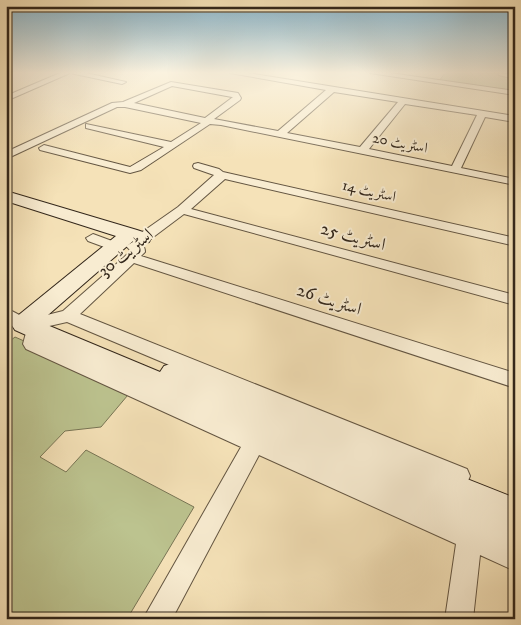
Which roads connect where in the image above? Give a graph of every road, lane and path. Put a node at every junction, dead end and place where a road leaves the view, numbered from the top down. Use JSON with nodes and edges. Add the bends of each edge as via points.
{"nodes":[{"id":1,"x":129,"y":102,"type":"edge"},
{"id":2,"x":232,"y":102,"type":"edge"},
{"id":3,"x":318,"y":102,"type":"edge"},
{"id":4,"x":402,"y":102,"type":"edge"},
{"id":5,"x":410,"y":102,"type":"edge"},
{"id":6,"x":125,"y":104,"type":"junction"},
{"id":7,"x":482,"y":114,"type":"junction"},
{"id":8,"x":515,"y":119,"type":"edge"},
{"id":9,"x":209,"y":121,"type":"junction"},
{"id":10,"x":89,"y":126,"type":"dead end"},
{"id":11,"x":280,"y":134,"type":"junction"},
{"id":12,"x":172,"y":146,"type":"junction"},
{"id":13,"x":44,"y":148,"type":"dead end"},
{"id":14,"x":362,"y":151,"type":"junction"},
{"id":15,"x":6,"y":156,"type":"edge"},
{"id":16,"x":198,"y":166,"type":"dead end"},
{"id":17,"x":455,"y":170,"type":"junction"},
{"id":18,"x":219,"y":177,"type":"junction"},
{"id":19,"x":515,"y":182,"type":"edge"},
{"id":20,"x":6,"y":196,"type":"edge"},
{"id":21,"x":6,"y":205,"type":"edge"},
{"id":22,"x":182,"y":210,"type":"junction"},
{"id":23,"x":515,"y":242,"type":"edge"},
{"id":24,"x":123,"y":243,"type":"junction"},
{"id":25,"x":515,"y":300,"type":"edge"},
{"id":26,"x":31,"y":321,"type":"edge"},
{"id":27,"x":515,"y":381,"type":"edge"},
{"id":28,"x":258,"y":436,"type":"junction"},
{"id":29,"x":515,"y":499,"type":"edge"},
{"id":30,"x":515,"y":515,"type":"edge"},
{"id":31,"x":470,"y":529,"type":"junction"},
{"id":32,"x":515,"y":538,"type":"edge"},
{"id":33,"x":515,"y":558,"type":"edge"},
{"id":34,"x":157,"y":619,"type":"edge"},
{"id":35,"x":458,"y":619,"type":"edge"}],
"edges":[{"from":1,"to":6,"type":"street"},
{"from":2,"to":9,"type":"street"},
{"from":3,"to":11,"type":"street"},
{"from":4,"to":14,"type":"street"},
{"from":5,"to":7,"type":"street"},
{"from":6,"to":9,"type":"street","name":"اسٹریٹ 20"},
{"from":6,"to":15,"type":"street","via":[[115,105]]},
{"from":7,"to":8,"type":"street"},
{"from":7,"to":17,"type":"street"},
{"from":9,"to":11,"type":"street","name":"اسٹریٹ 20"},
{"from":9,"to":12,"type":"street"},
{"from":10,"to":12,"type":"street"},
{"from":11,"to":14,"type":"street","name":"اسٹریٹ 20"},
{"from":12,"to":13,"type":"street","via":[[130,170]]},
{"from":14,"to":17,"type":"street","name":"اسٹریٹ 20"},
{"from":16,"to":18,"type":"street","name":"اسٹریٹ 14","via":[[215,171]]},
{"from":17,"to":19,"type":"street","name":"اسٹریٹ 20"},
{"from":18,"to":22,"type":"street","name":"اسٹریٹ 30"},
{"from":18,"to":23,"type":"street","name":"اسٹریٹ 14","via":[[233,176]]},
{"from":20,"to":24,"type":"street"},
{"from":21,"to":24,"type":"street"},
{"from":22,"to":24,"type":"street","name":"اسٹریٹ 30"},
{"from":22,"to":25,"type":"street","name":"اسٹریٹ 25"},
{"from":24,"to":26,"type":"street","name":"اسٹریٹ 30"},
{"from":24,"to":27,"type":"street","name":"اسٹریٹ 26"},
{"from":26,"to":28,"type":"street"},
{"from":26,"to":29,"type":"street"},
{"from":26,"to":30,"type":"street"},
{"from":28,"to":31,"type":"street"},
{"from":28,"to":34,"type":"street"},
{"from":31,"to":32,"type":"street"},
{"from":31,"to":33,"type":"street"},
{"from":31,"to":35,"type":"street"}]}
